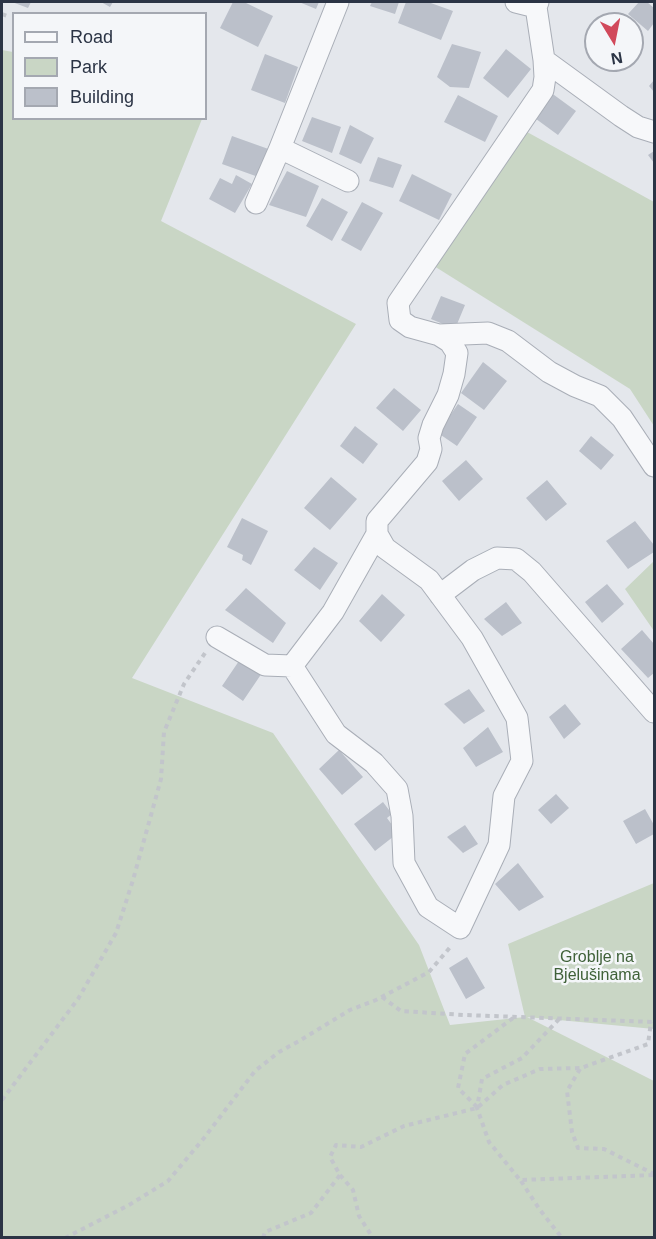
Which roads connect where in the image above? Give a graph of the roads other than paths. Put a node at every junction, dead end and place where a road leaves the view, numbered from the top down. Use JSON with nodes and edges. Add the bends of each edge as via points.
{"nodes":[{"id":1,"x":338,"y":2,"type":"edge"},
{"id":2,"x":530,"y":3,"type":"edge"},
{"id":3,"x":544,"y":60,"type":"junction"},
{"id":4,"x":654,"y":132,"type":"edge"},
{"id":5,"x":280,"y":148,"type":"junction"},
{"id":6,"x":348,"y":181,"type":"dead end"},
{"id":7,"x":256,"y":202,"type":"dead end"},
{"id":8,"x":439,"y":335,"type":"junction"},
{"id":9,"x":654,"y":466,"type":"edge"},
{"id":10,"x":377,"y":534,"type":"junction"},
{"id":11,"x":440,"y":596,"type":"junction"},
{"id":12,"x":217,"y":637,"type":"road end"},
{"id":13,"x":292,"y":666,"type":"junction"},
{"id":14,"x":654,"y":712,"type":"edge"}],
"edges":[{"from":1,"to":5,"type":"street"},
{"from":2,"to":3,"type":"street"},
{"from":3,"to":4,"type":"street","via":[[621,116]]},
{"from":3,"to":8,"type":"street","via":[[543,90],[398,303],[400,320]]},
{"from":5,"to":6,"type":"street"},
{"from":5,"to":7,"type":"street"},
{"from":8,"to":9,"type":"street","via":[[488,333],[508,341],[549,372],[600,396],[622,418]]},
{"from":8,"to":10,"type":"street","via":[[457,353],[448,395],[433,425],[427,462],[377,521]]},
{"from":10,"to":11,"type":"street","via":[[385,548],[429,580]]},
{"from":10,"to":13,"type":"street","via":[[333,612]]},
{"from":11,"to":13,"type":"street","via":[[472,638],[517,718],[522,762],[504,796],[499,845],[460,928],[428,907],[404,863],[397,789],[374,763],[336,734]]},
{"from":11,"to":14,"type":"street","via":[[473,570],[497,558],[516,560],[532,572]]},
{"from":12,"to":13,"type":"street","via":[[265,664]]}]}
